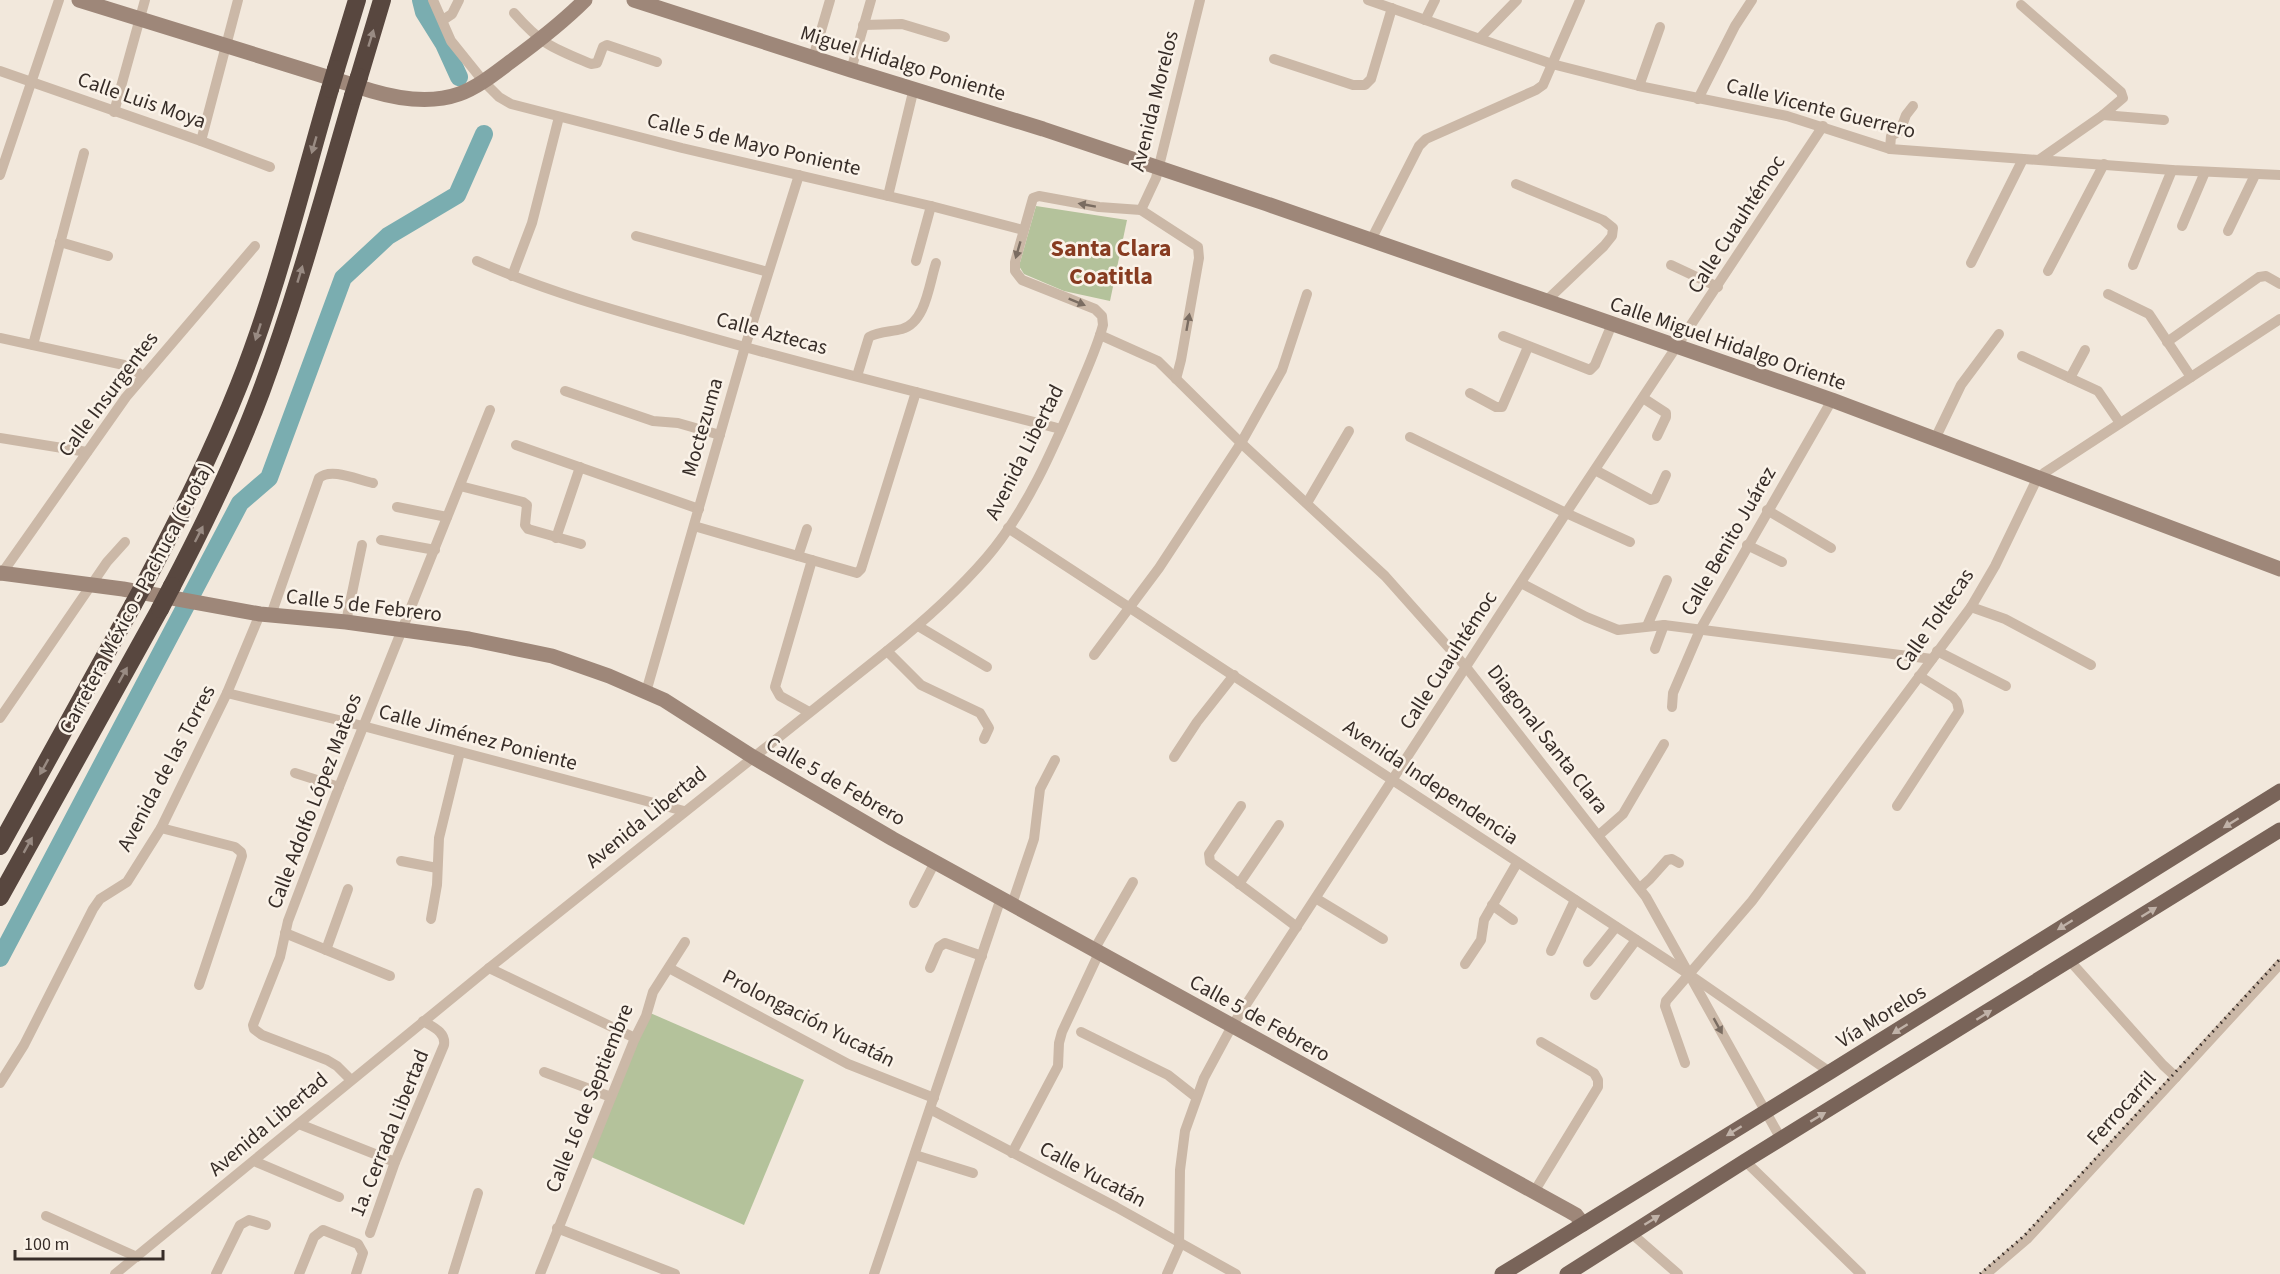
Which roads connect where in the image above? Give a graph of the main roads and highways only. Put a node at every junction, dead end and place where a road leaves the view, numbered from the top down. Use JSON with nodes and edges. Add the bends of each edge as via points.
{"nodes":[{"id":1,"x":357,"y":0,"type":"edge"},
{"id":2,"x":382,"y":0,"type":"edge"},
{"id":3,"x":2280,"y":790,"type":"edge"},
{"id":4,"x":2280,"y":830,"type":"edge"},
{"id":5,"x":0,"y":846,"type":"edge"},
{"id":6,"x":0,"y":897,"type":"edge"},
{"id":7,"x":1502,"y":1274,"type":"edge"},
{"id":8,"x":1567,"y":1274,"type":"edge"}],
"edges":[{"from":1,"to":5,"type":"highway","name":"Carretera México - Pachuca (Cuota)","one_way":true,"bridge":true,"via":[[239,385],[191,494],[145,583]]},
{"from":6,"to":2,"type":"highway","name":"Carretera México - Pachuca (Cuota)","one_way":true,"bridge":true,"via":[[160,609],[176,593],[261,393]]},
{"from":3,"to":7,"type":"main road","name":"Vía Morelos","one_way":true},
{"from":8,"to":4,"type":"main road","one_way":true}]}
